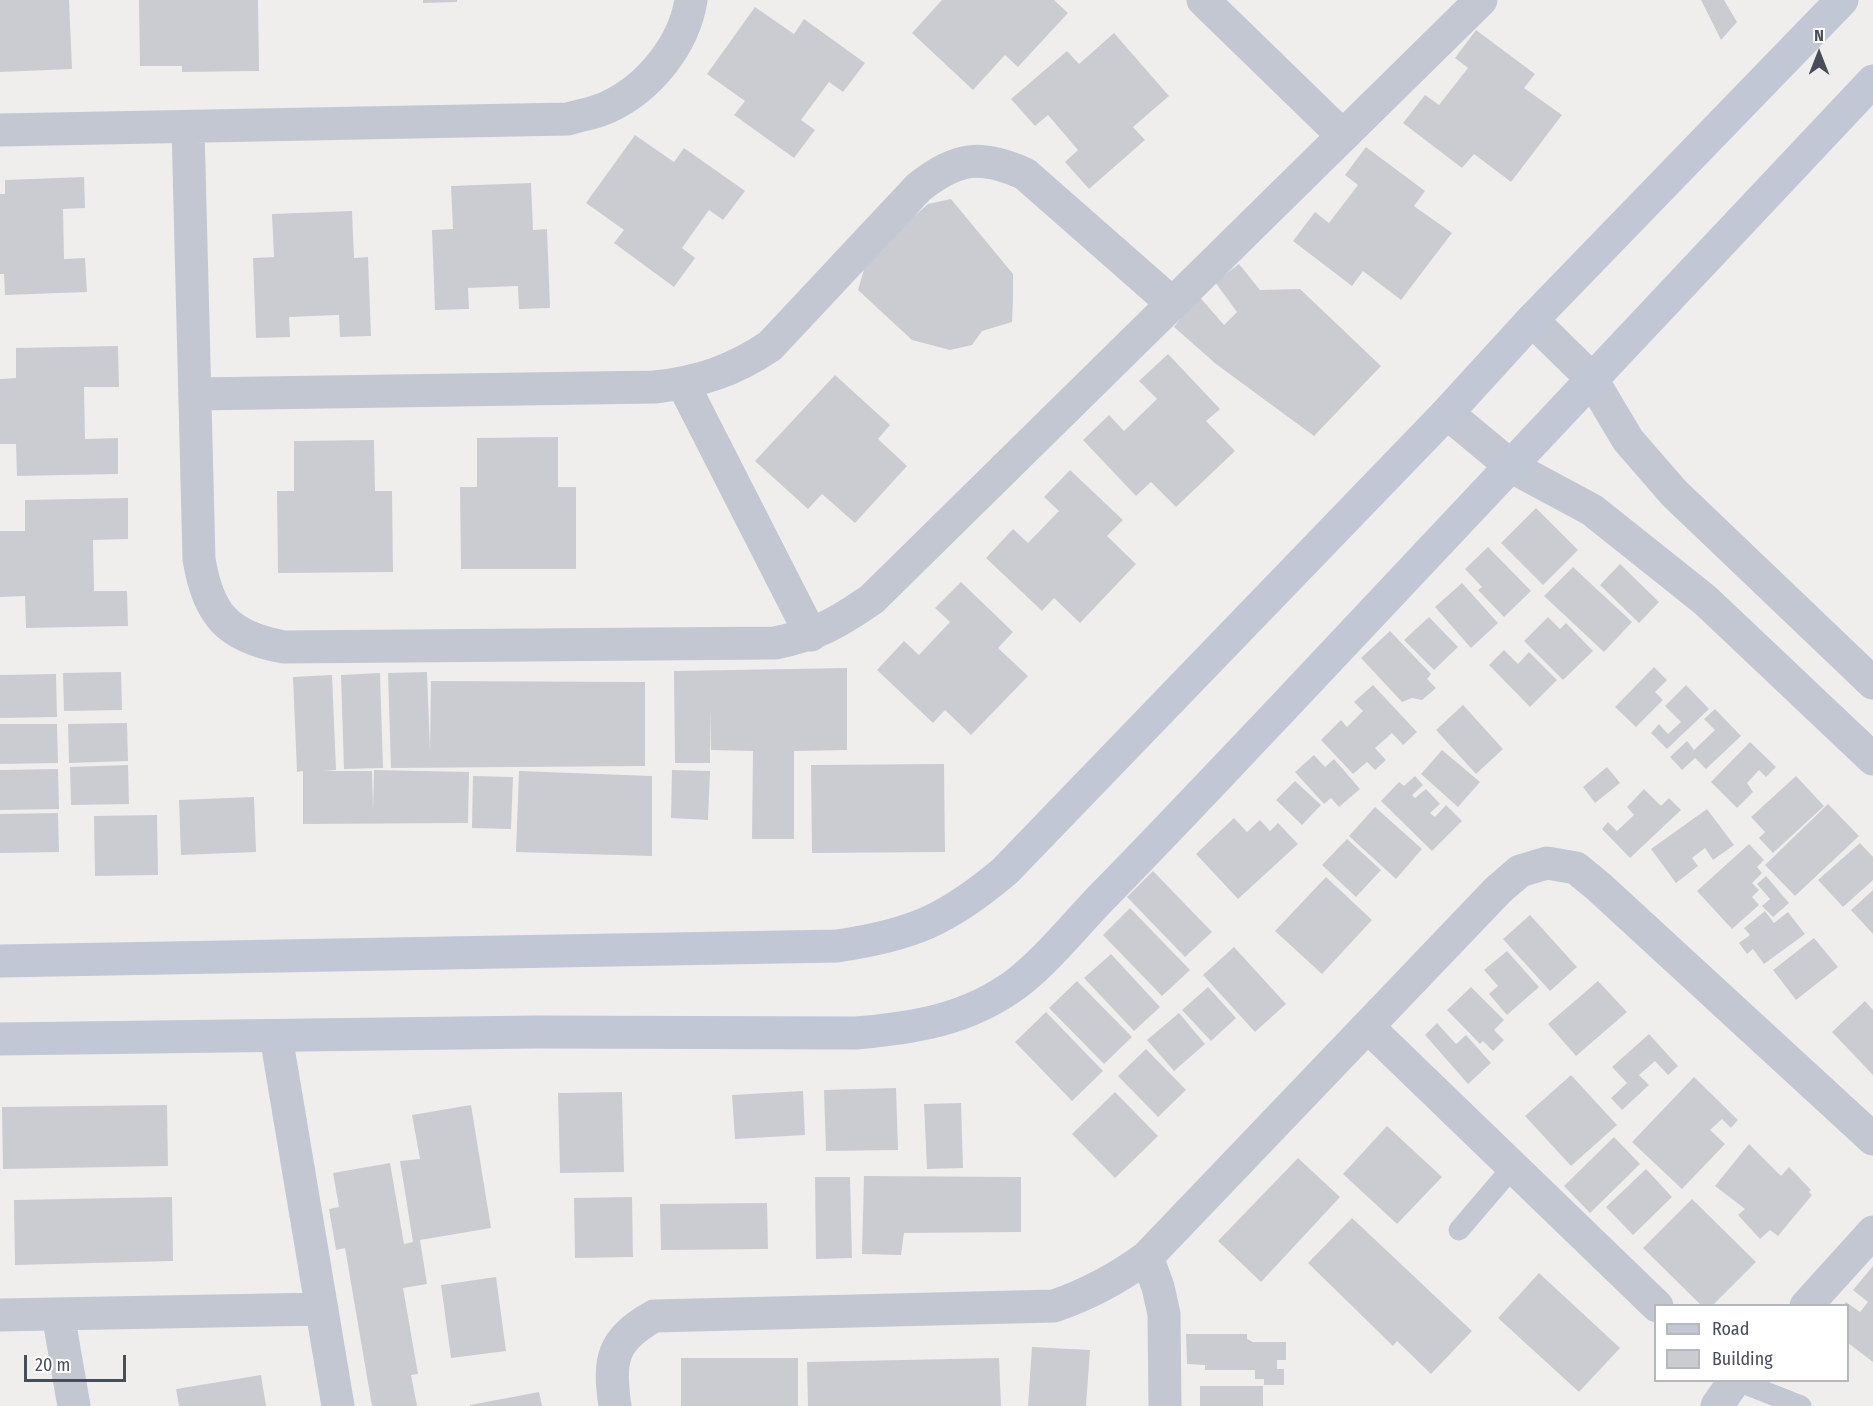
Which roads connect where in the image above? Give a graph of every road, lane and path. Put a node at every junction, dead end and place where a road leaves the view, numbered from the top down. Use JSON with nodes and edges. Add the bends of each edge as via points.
{"nodes":[{"id":1,"x":691,"y":0,"type":"edge"},
{"id":2,"x":1203,"y":0,"type":"edge"},
{"id":3,"x":1481,"y":0,"type":"edge"},
{"id":4,"x":1842,"y":0,"type":"edge"},
{"id":5,"x":1873,"y":81,"type":"edge"},
{"id":6,"x":188,"y":127,"type":"junction"},
{"id":7,"x":0,"y":130,"type":"edge"},
{"id":8,"x":1343,"y":136,"type":"junction"},
{"id":9,"x":1173,"y":304,"type":"junction"},
{"id":10,"x":1532,"y":320,"type":"junction"},
{"id":11,"x":1591,"y":378,"type":"junction"},
{"id":12,"x":683,"y":384,"type":"junction"},
{"id":13,"x":195,"y":394,"type":"junction"},
{"id":14,"x":1447,"y":413,"type":"junction"},
{"id":15,"x":1512,"y":467,"type":"junction"},
{"id":16,"x":811,"y":635,"type":"junction"},
{"id":17,"x":1873,"y":683,"type":"edge"},
{"id":18,"x":1873,"y":759,"type":"edge"},
{"id":19,"x":0,"y":962,"type":"edge"},
{"id":20,"x":1368,"y":1027,"type":"junction"},
{"id":21,"x":276,"y":1036,"type":"junction"},
{"id":22,"x":0,"y":1039,"type":"edge"},
{"id":23,"x":1873,"y":1139,"type":"edge"},
{"id":24,"x":1512,"y":1168,"type":"junction"},
{"id":25,"x":1459,"y":1230,"type":"dead end"},
{"id":26,"x":1873,"y":1232,"type":"edge"},
{"id":27,"x":1147,"y":1257,"type":"junction"},
{"id":28,"x":1656,"y":1304,"type":"edge"},
{"id":29,"x":1807,"y":1304,"type":"edge"},
{"id":30,"x":322,"y":1310,"type":"junction"},
{"id":31,"x":58,"y":1314,"type":"junction"},
{"id":32,"x":0,"y":1315,"type":"edge"},
{"id":33,"x":1734,"y":1382,"type":"edge"},
{"id":34,"x":1740,"y":1382,"type":"edge"},
{"id":35,"x":74,"y":1406,"type":"edge"},
{"id":36,"x":339,"y":1406,"type":"edge"},
{"id":37,"x":615,"y":1406,"type":"edge"},
{"id":38,"x":1165,"y":1406,"type":"edge"},
{"id":39,"x":1717,"y":1406,"type":"edge"},
{"id":40,"x":1802,"y":1406,"type":"edge"}],
"edges":[{"from":1,"to":6,"type":"street","via":[[689,14],[671,52],[644,84],[608,107],[568,119]]},
{"from":2,"to":8,"type":"street"},
{"from":3,"to":8,"type":"street"},
{"from":4,"to":10,"type":"street"},
{"from":5,"to":11,"type":"street"},
{"from":6,"to":7,"type":"street"},
{"from":6,"to":13,"type":"street"},
{"from":8,"to":9,"type":"street"},
{"from":9,"to":12,"type":"street","via":[[1025,174],[998,162],[969,161],[942,170],[919,187],[770,346],[729,371]]},
{"from":9,"to":16,"type":"street","via":[[872,599],[837,624]]},
{"from":10,"to":11,"type":"street"},
{"from":10,"to":14,"type":"street"},
{"from":11,"to":15,"type":"street"},
{"from":11,"to":17,"type":"street","via":[[1628,440],[1666,484]]},
{"from":12,"to":13,"type":"street"},
{"from":12,"to":16,"type":"street"},
{"from":13,"to":16,"type":"street","via":[[203,587],[216,613],[235,631],[258,643],[284,647],[719,645],[775,643]]},
{"from":14,"to":15,"type":"street"},
{"from":14,"to":19,"type":"street","via":[[1005,871],[969,901],[928,924],[884,939],[837,946]]},
{"from":15,"to":18,"type":"street","via":[[1592,510],[1696,593]]},
{"from":15,"to":21,"type":"street","via":[[1051,950],[1018,982],[983,1005],[944,1021],[856,1033]]},
{"from":20,"to":23,"type":"street","via":[[1520,871],[1547,863],[1576,868]]},
{"from":20,"to":24,"type":"street"},
{"from":20,"to":27,"type":"street"},
{"from":21,"to":22,"type":"street"},
{"from":21,"to":30,"type":"street"},
{"from":24,"to":25,"type":"lane"},
{"from":24,"to":28,"type":"street"},
{"from":26,"to":29,"type":"street"},
{"from":27,"to":37,"type":"street","via":[[1119,1278],[1054,1306],[654,1316],[631,1329],[615,1353]]},
{"from":27,"to":38,"type":"street","via":[[1164,1314]]},
{"from":30,"to":31,"type":"street"},
{"from":30,"to":36,"type":"street"},
{"from":31,"to":32,"type":"street"},
{"from":31,"to":35,"type":"street"},
{"from":33,"to":39,"type":"street"},
{"from":34,"to":40,"type":"lane"}]}
